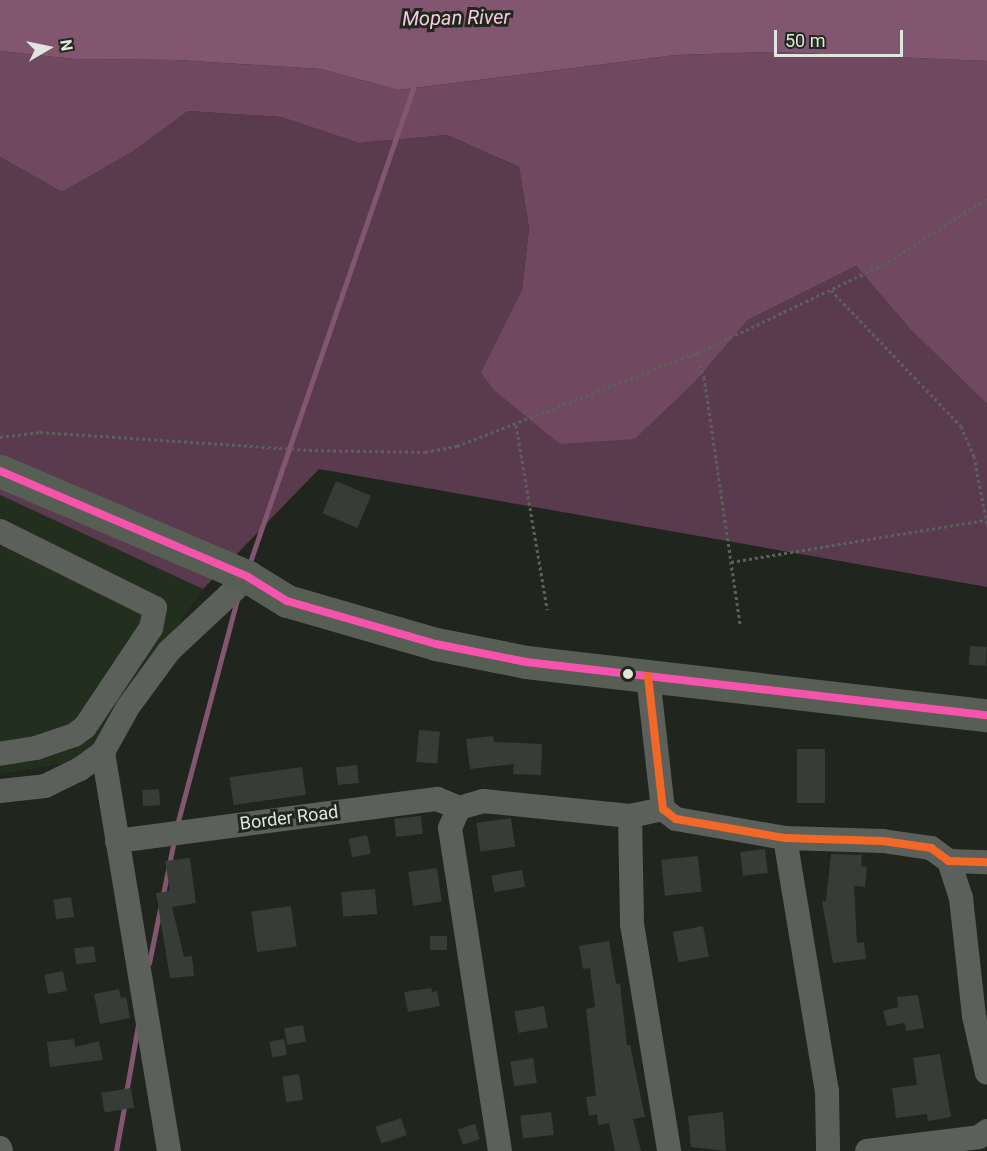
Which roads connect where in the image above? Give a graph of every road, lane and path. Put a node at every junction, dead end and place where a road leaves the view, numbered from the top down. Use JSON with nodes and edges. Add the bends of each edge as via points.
{"nodes":[{"id":1,"x":987,"y":198,"type":"edge"},
{"id":2,"x":831,"y":290,"type":"junction"},
{"id":3,"x":696,"y":353,"type":"junction"},
{"id":4,"x":516,"y":425,"type":"junction"},
{"id":5,"x":0,"y":437,"type":"edge"},
{"id":6,"x":0,"y":471,"type":"edge"},
{"id":7,"x":987,"y":523,"type":"edge"},
{"id":8,"x":0,"y":531,"type":"edge"},
{"id":9,"x":731,"y":562,"type":"junction"},
{"id":10,"x":248,"y":577,"type":"junction"},
{"id":11,"x":547,"y":609,"type":"dead end"},
{"id":12,"x":740,"y":625,"type":"dead end"},
{"id":13,"x":648,"y":676,"type":"junction"},
{"id":14,"x":987,"y":715,"type":"edge"},
{"id":15,"x":103,"y":752,"type":"junction"},
{"id":16,"x":0,"y":754,"type":"edge"},
{"id":17,"x":0,"y":791,"type":"edge"},
{"id":18,"x":459,"y":808,"type":"junction"},
{"id":19,"x":663,"y":809,"type":"junction"},
{"id":20,"x":630,"y":816,"type":"junction"},
{"id":21,"x":785,"y":838,"type":"junction"},
{"id":22,"x":117,"y":841,"type":"junction"},
{"id":23,"x":949,"y":861,"type":"junction"},
{"id":24,"x":987,"y":862,"type":"edge"},
{"id":25,"x":987,"y":1073,"type":"edge"},
{"id":26,"x":987,"y":1131,"type":"edge"},
{"id":27,"x":169,"y":1151,"type":"edge"},
{"id":28,"x":500,"y":1151,"type":"edge"},
{"id":29,"x":669,"y":1151,"type":"edge"},
{"id":30,"x":829,"y":1151,"type":"edge"},
{"id":31,"x":867,"y":1151,"type":"edge"}],
"edges":[{"from":1,"to":2,"type":"path","via":[[888,262]]},
{"from":2,"to":3,"type":"path"},
{"from":2,"to":7,"type":"path","via":[[961,426],[974,456]]},
{"from":3,"to":4,"type":"path"},
{"from":3,"to":9,"type":"path","via":[[705,377]]},
{"from":4,"to":5,"type":"path","via":[[457,446],[425,452],[309,450],[40,432]]},
{"from":4,"to":11,"type":"path"},
{"from":6,"to":10,"type":"highway"},
{"from":7,"to":9,"type":"path"},
{"from":8,"to":16,"type":"street","via":[[155,608],[152,628],[85,727],[46,745]]},
{"from":9,"to":12,"type":"path"},
{"from":10,"to":13,"type":"highway","via":[[287,601],[436,644],[526,662]]},
{"from":10,"to":15,"type":"street","via":[[169,651],[128,707]]},
{"from":13,"to":14,"type":"highway"},
{"from":13,"to":19,"type":"street"},
{"from":15,"to":17,"type":"street","via":[[80,769],[45,786]]},
{"from":15,"to":22,"type":"street"},
{"from":18,"to":20,"type":"street","via":[[483,801]]},
{"from":18,"to":22,"type":"street","name":"Border Road","via":[[436,799]]},
{"from":18,"to":28,"type":"street","via":[[450,828]]},
{"from":19,"to":20,"type":"street"},
{"from":19,"to":21,"type":"street","via":[[676,819]]},
{"from":20,"to":29,"type":"street","via":[[632,924]]},
{"from":21,"to":23,"type":"street","via":[[922,846]]},
{"from":21,"to":30,"type":"street","via":[[827,1091]]},
{"from":22,"to":27,"type":"street"},
{"from":23,"to":24,"type":"street"},
{"from":23,"to":25,"type":"street","via":[[961,898],[974,1016]]},
{"from":26,"to":31,"type":"street","via":[[980,1137]]}]}
